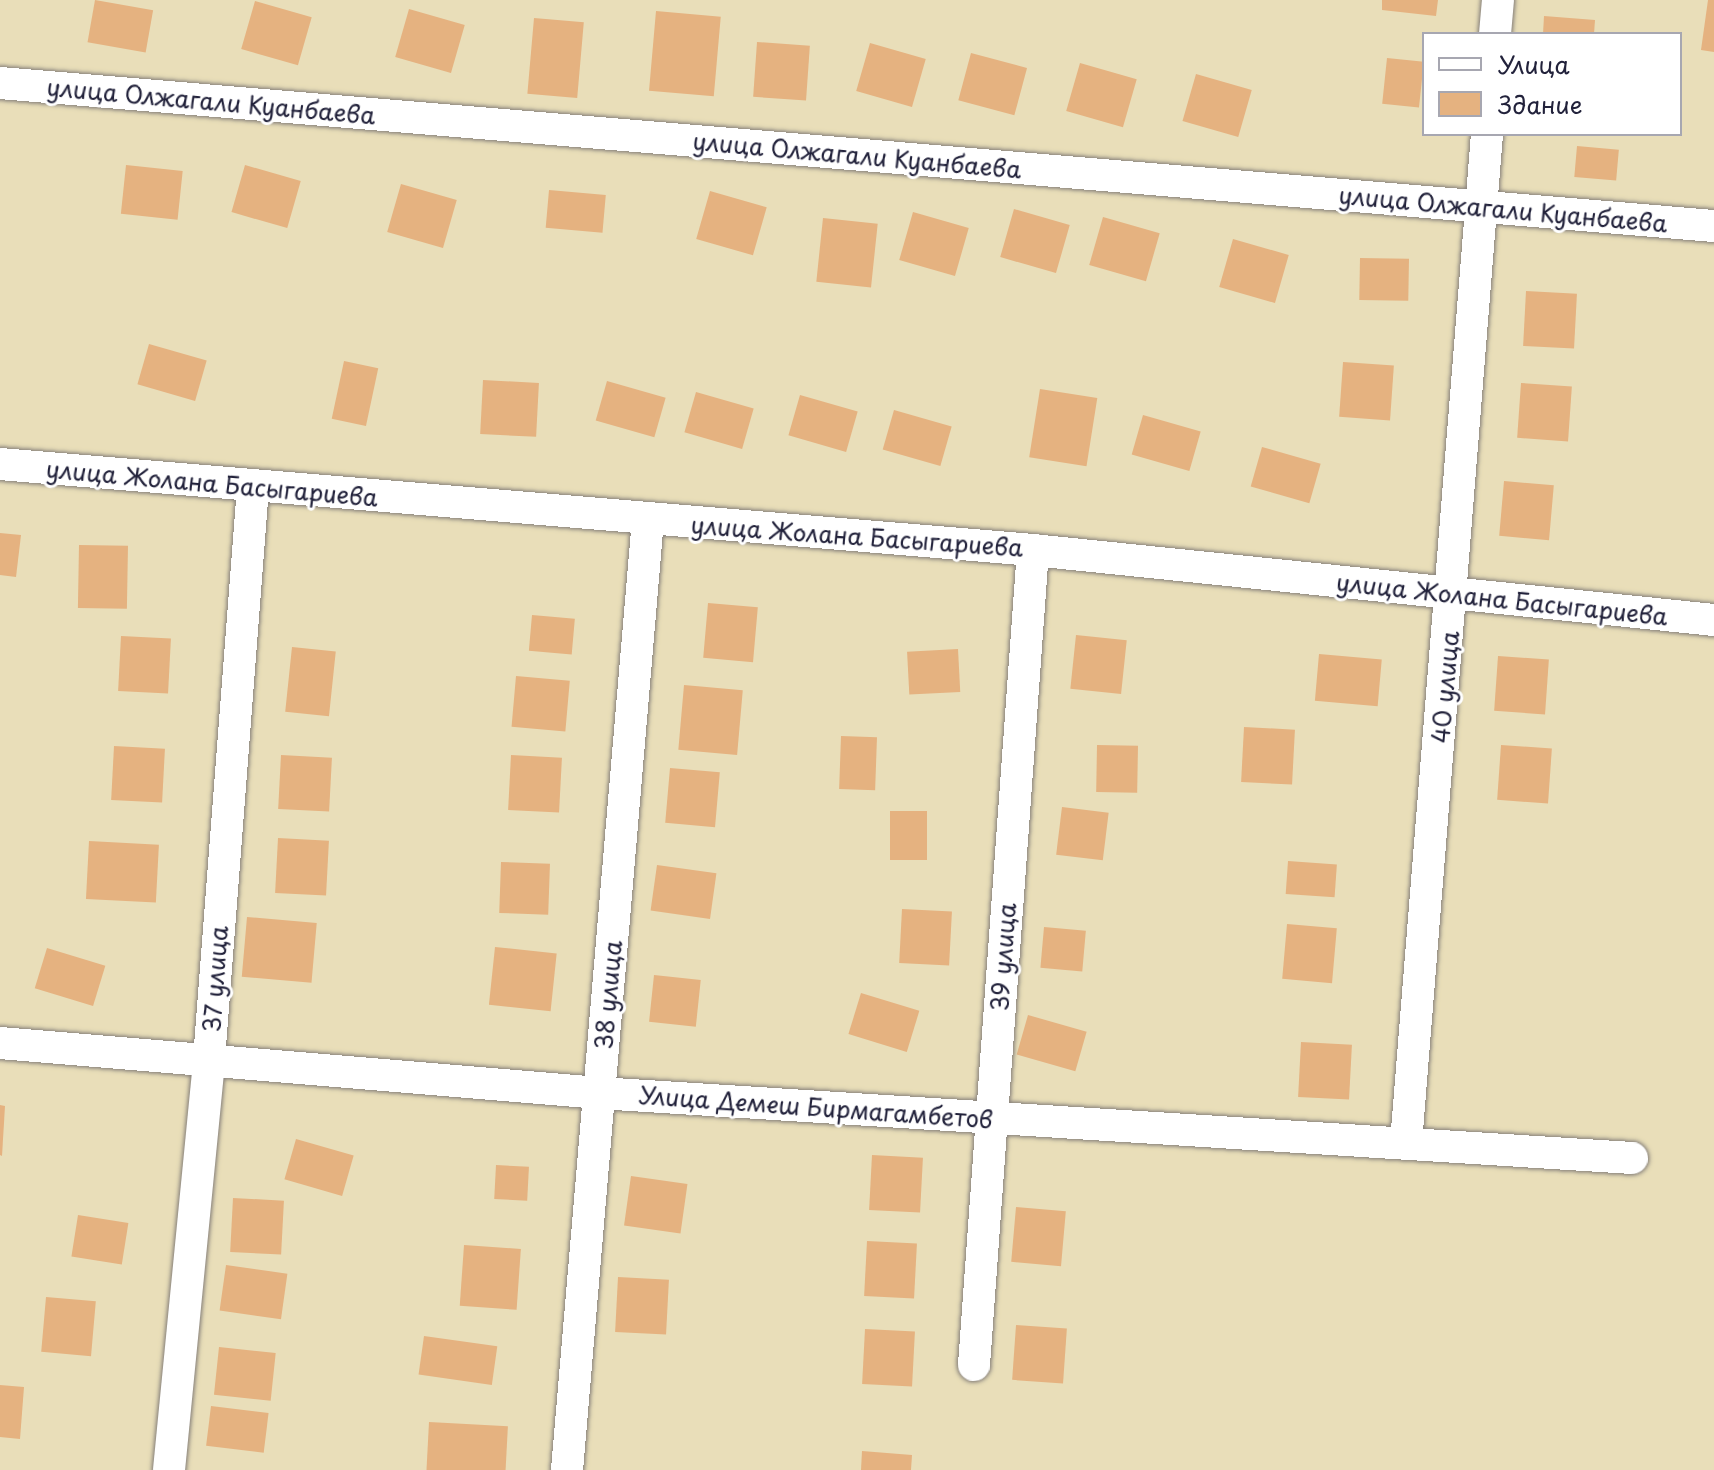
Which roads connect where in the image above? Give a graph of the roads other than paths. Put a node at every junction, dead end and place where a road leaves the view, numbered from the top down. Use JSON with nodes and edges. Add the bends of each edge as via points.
{"nodes":[{"id":1,"x":1498,"y":0,"type":"edge"},
{"id":2,"x":1495,"y":32,"type":"edge"},
{"id":3,"x":0,"y":83,"type":"edge"},
{"id":4,"x":1487,"y":136,"type":"edge"},
{"id":5,"x":1481,"y":207,"type":"junction"},
{"id":6,"x":1714,"y":226,"type":"edge"},
{"id":7,"x":0,"y":464,"type":"edge"},
{"id":8,"x":253,"y":487,"type":"junction"},
{"id":9,"x":648,"y":520,"type":"junction"},
{"id":10,"x":1033,"y":550,"type":"junction"},
{"id":11,"x":1453,"y":596,"type":"junction"},
{"id":12,"x":1714,"y":620,"type":"edge"},
{"id":13,"x":0,"y":1043,"type":"edge"},
{"id":14,"x":209,"y":1059,"type":"junction"},
{"id":15,"x":599,"y":1093,"type":"junction"},
{"id":16,"x":992,"y":1118,"type":"junction"},
{"id":17,"x":1406,"y":1143,"type":"junction"},
{"id":18,"x":1632,"y":1158,"type":"dead end"},
{"id":19,"x":974,"y":1365,"type":"dead end"},
{"id":20,"x":169,"y":1470,"type":"edge"},
{"id":21,"x":567,"y":1470,"type":"edge"}],
"edges":[{"from":1,"to":2,"type":"street"},
{"from":3,"to":5,"type":"street","name":"улица Олжагали Куанбаева"},
{"from":4,"to":5,"type":"street","name":"40 улица"},
{"from":5,"to":6,"type":"street","name":"улица Олжагали Куанбаева"},
{"from":5,"to":11,"type":"street","name":"40 улица"},
{"from":7,"to":8,"type":"street","name":"улица Жолана Басыгариева"},
{"from":8,"to":9,"type":"street","name":"улица Жолана Басыгариева"},
{"from":8,"to":14,"type":"street","name":"37 улица"},
{"from":9,"to":10,"type":"street","name":"улица Жолана Басыгариева"},
{"from":9,"to":15,"type":"street","name":"38 улица"},
{"from":10,"to":11,"type":"street","name":"улица Жолана Басыгариева"},
{"from":10,"to":16,"type":"street","name":"39 улица"},
{"from":11,"to":12,"type":"street","name":"улица Жолана Басыгариева"},
{"from":11,"to":17,"type":"street","name":"40 улица"},
{"from":13,"to":14,"type":"street","name":"Улица Демеш Бирмагамбетов"},
{"from":14,"to":15,"type":"street","name":"Улица Демеш Бирмагамбетов"},
{"from":14,"to":20,"type":"street","name":"37 улица"},
{"from":15,"to":16,"type":"street","name":"Улица Демеш Бирмагамбетов"},
{"from":15,"to":21,"type":"street","name":"38 улица"},
{"from":16,"to":17,"type":"street","name":"Улица Демеш Бирмагамбетов"},
{"from":16,"to":19,"type":"street","name":"39 улица"},
{"from":17,"to":18,"type":"street","name":"Улица Демеш Бирмагамбетов"}]}
